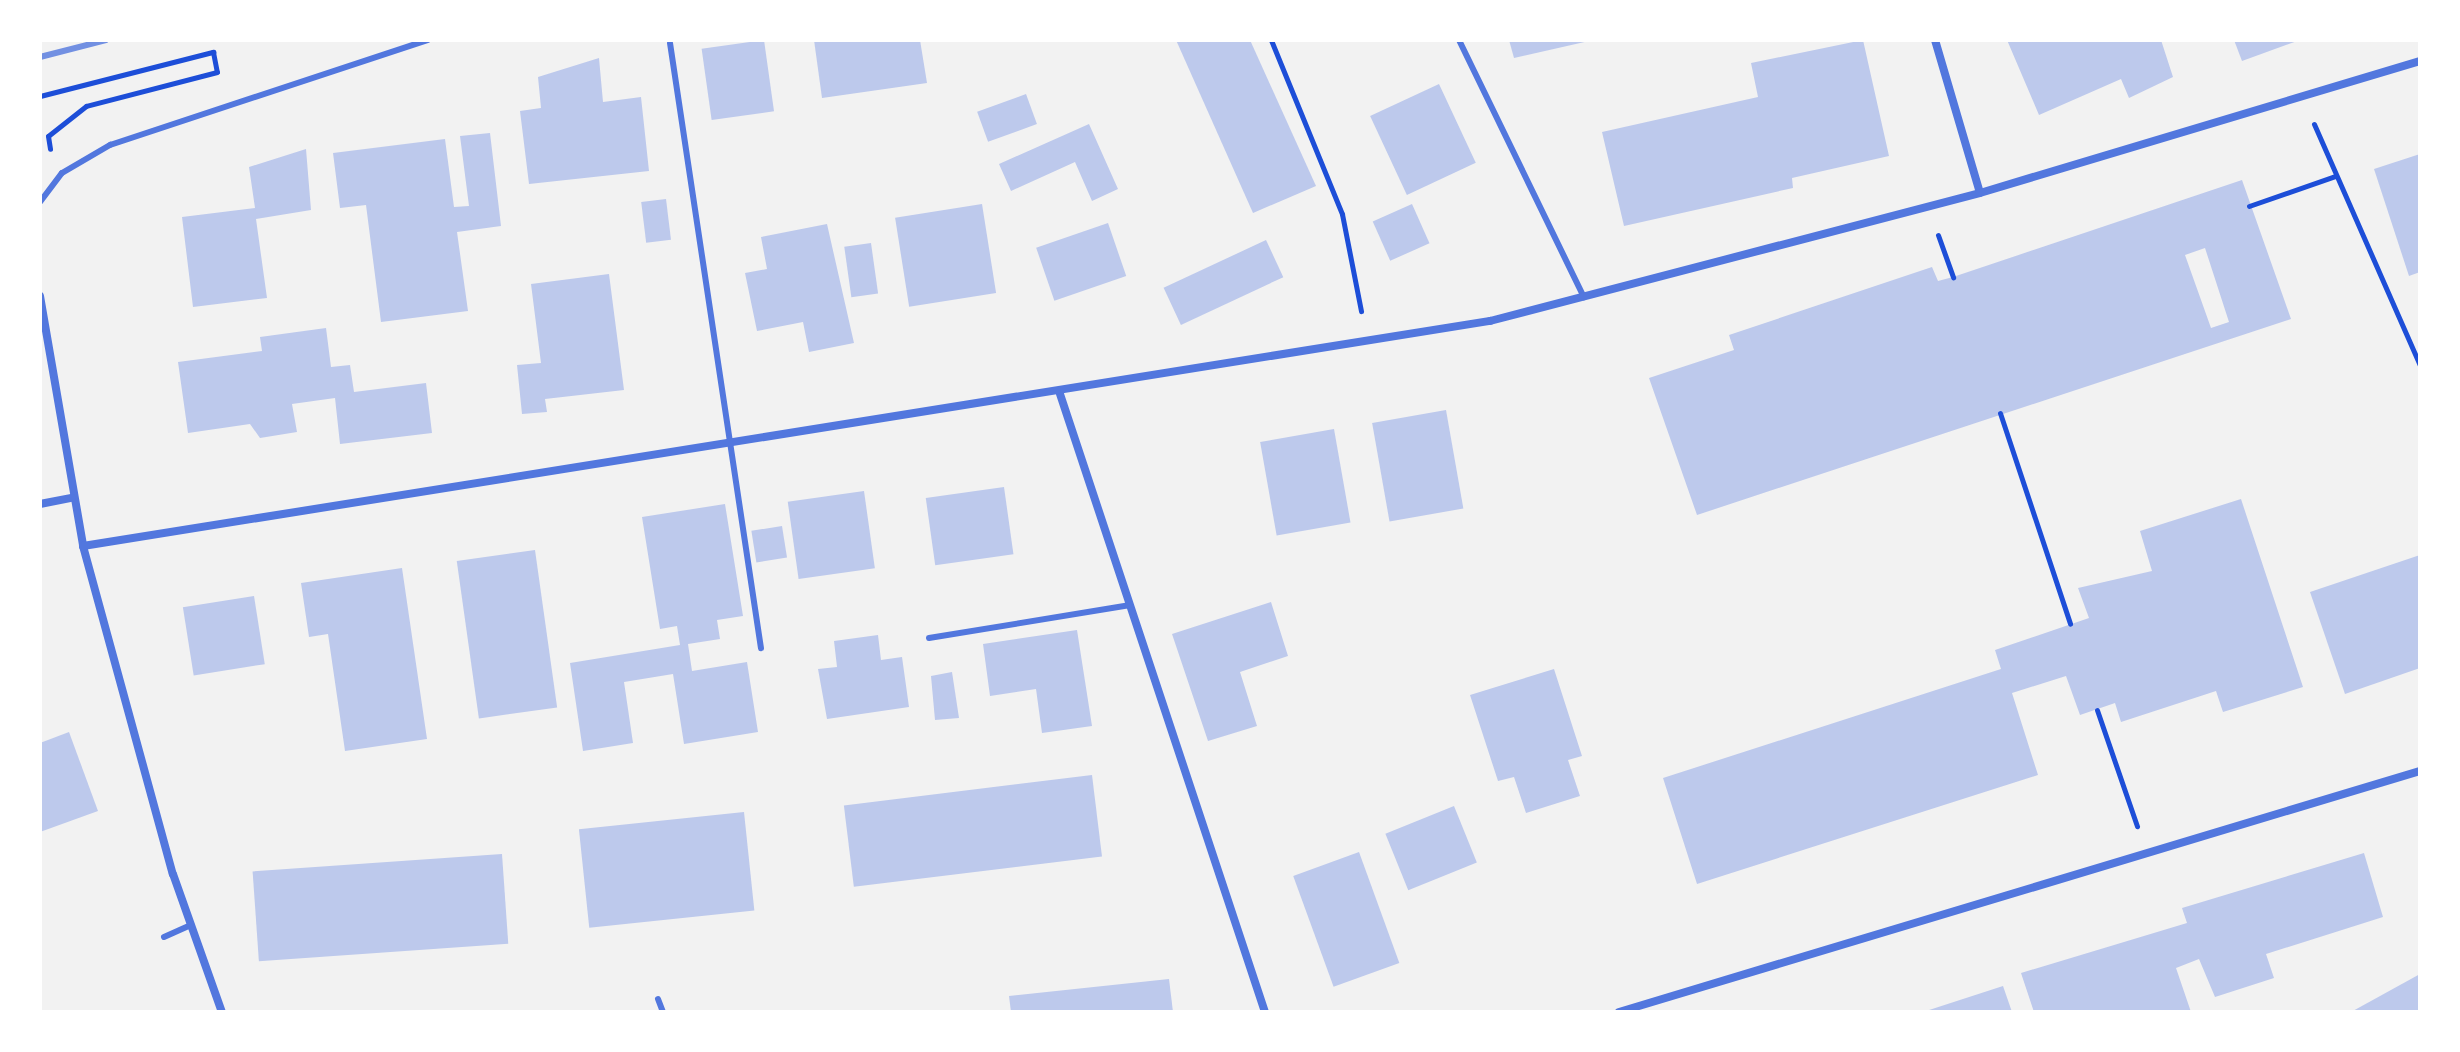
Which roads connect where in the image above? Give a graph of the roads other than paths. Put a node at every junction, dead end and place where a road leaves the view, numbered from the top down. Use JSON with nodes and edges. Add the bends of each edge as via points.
{"nodes":[{"id":1,"x":428,"y":40,"type":"edge"},
{"id":2,"x":1459,"y":40,"type":"edge"},
{"id":3,"x":1935,"y":40,"type":"edge"},
{"id":4,"x":670,"y":43,"type":"dead end"},
{"id":5,"x":2420,"y":61,"type":"edge"},
{"id":6,"x":1980,"y":193,"type":"junction"},
{"id":7,"x":40,"y":202,"type":"edge"},
{"id":8,"x":40,"y":296,"type":"edge"},
{"id":9,"x":1584,"y":297,"type":"junction"},
{"id":10,"x":1060,"y":394,"type":"junction"},
{"id":11,"x":728,"y":447,"type":"junction"},
{"id":12,"x":71,"y":498,"type":"junction"},
{"id":13,"x":40,"y":504,"type":"edge"},
{"id":14,"x":83,"y":546,"type":"junction"},
{"id":15,"x":1130,"y":605,"type":"junction"},
{"id":16,"x":929,"y":638,"type":"dead end"},
{"id":17,"x":761,"y":648,"type":"dead end"},
{"id":18,"x":2420,"y":771,"type":"edge"},
{"id":19,"x":191,"y":925,"type":"junction"},
{"id":20,"x":164,"y":937,"type":"dead end"},
{"id":21,"x":658,"y":999,"type":"dead end"},
{"id":22,"x":222,"y":1012,"type":"edge"},
{"id":23,"x":663,"y":1012,"type":"edge"},
{"id":24,"x":1265,"y":1012,"type":"edge"},
{"id":25,"x":1619,"y":1012,"type":"edge"}],
"edges":[{"from":1,"to":7,"type":"lane","via":[[110,145],[62,173]]},
{"from":2,"to":9,"type":"lane"},
{"from":3,"to":6,"type":"street"},
{"from":4,"to":11,"type":"lane"},
{"from":5,"to":6,"type":"street"},
{"from":6,"to":9,"type":"street"},
{"from":8,"to":12,"type":"street"},
{"from":9,"to":10,"type":"street","via":[[1368,344]]},
{"from":10,"to":11,"type":"street"},
{"from":10,"to":15,"type":"street"},
{"from":11,"to":14,"type":"street"},
{"from":11,"to":17,"type":"lane"},
{"from":12,"to":13,"type":"street"},
{"from":12,"to":14,"type":"street"},
{"from":14,"to":19,"type":"street"},
{"from":15,"to":16,"type":"lane"},
{"from":15,"to":24,"type":"street"},
{"from":18,"to":25,"type":"street"},
{"from":19,"to":20,"type":"lane"},
{"from":19,"to":22,"type":"street"},
{"from":21,"to":23,"type":"lane"}]}
